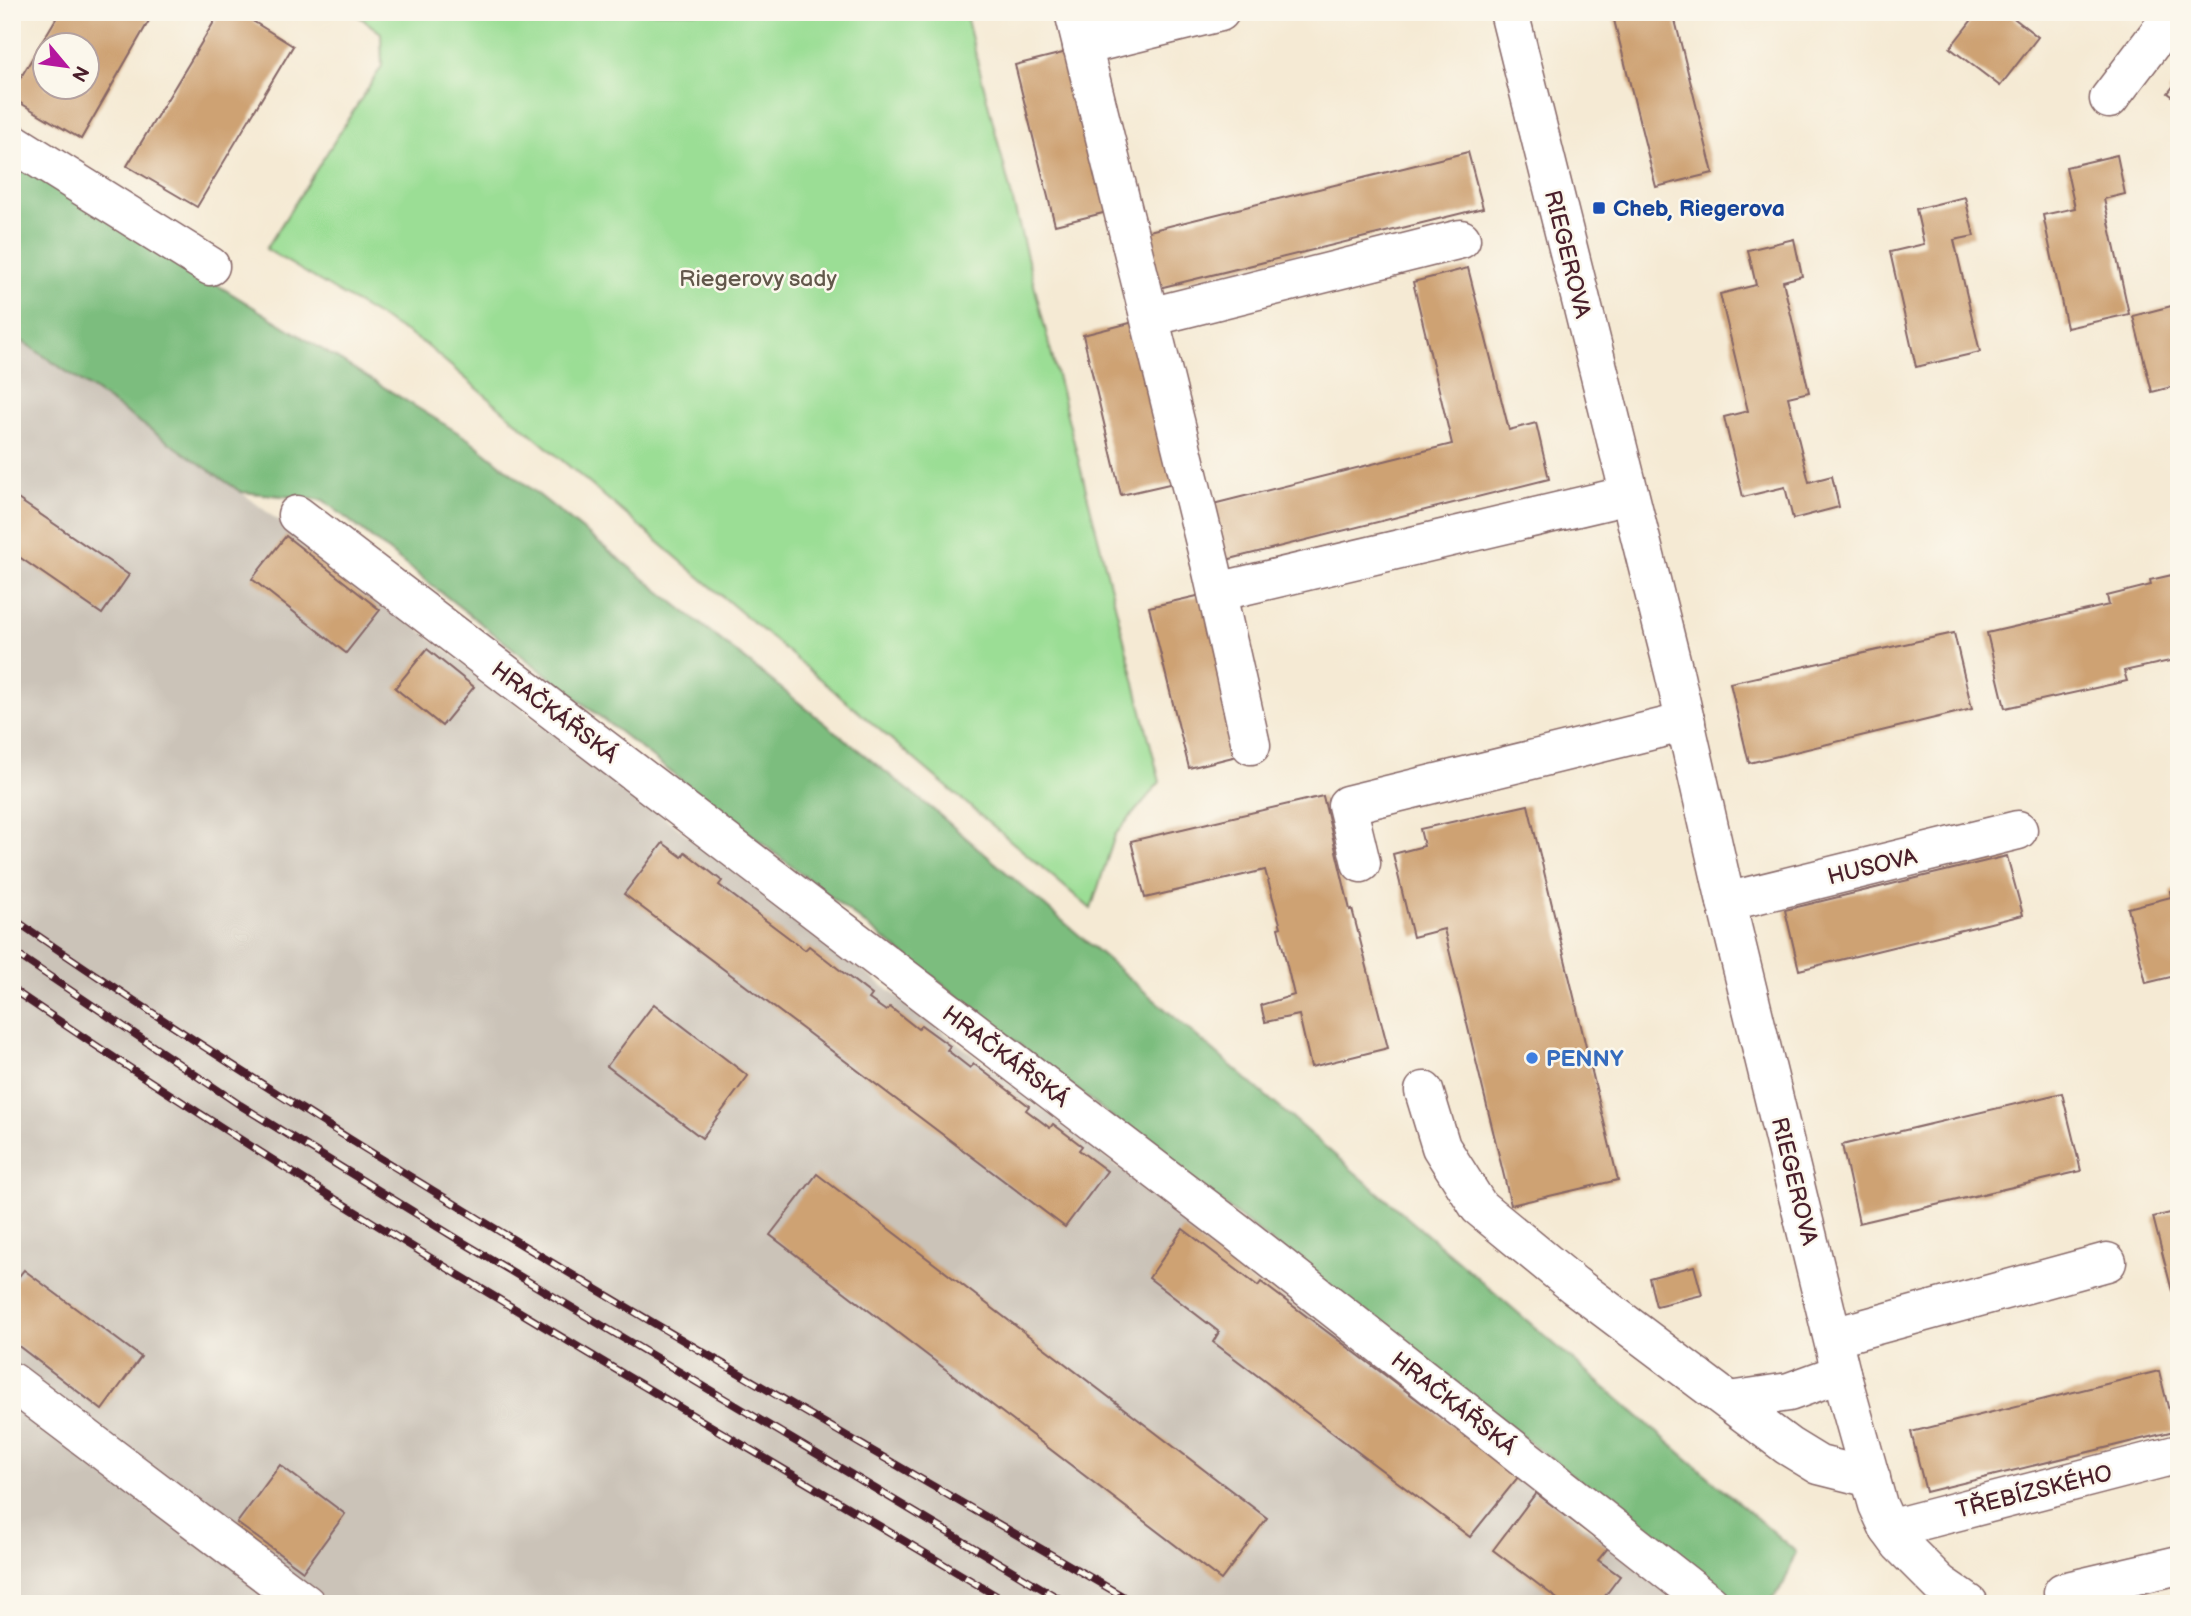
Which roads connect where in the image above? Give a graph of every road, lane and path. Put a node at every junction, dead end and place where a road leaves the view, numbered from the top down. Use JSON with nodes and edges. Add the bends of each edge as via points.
{"nodes":[{"id":1,"x":1220,"y":12,"type":"edge"},
{"id":2,"x":1509,"y":12,"type":"edge"},
{"id":3,"x":2175,"y":12,"type":"edge"},
{"id":4,"x":1078,"y":29,"type":"edge"},
{"id":5,"x":2109,"y":99,"type":"dead end"},
{"id":6,"x":12,"y":142,"type":"edge"},
{"id":7,"x":1461,"y":239,"type":"dead end"},
{"id":8,"x":210,"y":266,"type":"dead end"},
{"id":9,"x":1150,"y":317,"type":"junction"},
{"id":10,"x":1629,"y":495,"type":"junction"},
{"id":11,"x":297,"y":515,"type":"dead end"},
{"id":12,"x":1217,"y":592,"type":"junction"},
{"id":13,"x":1686,"y":722,"type":"junction"},
{"id":14,"x":1251,"y":745,"type":"dead end"},
{"id":15,"x":2018,"y":830,"type":"dead end"},
{"id":16,"x":1361,"y":863,"type":"dead end"},
{"id":17,"x":1726,"y":902,"type":"junction"},
{"id":18,"x":1424,"y":1091,"type":"dead end"},
{"id":19,"x":2107,"y":1262,"type":"dead end"},
{"id":20,"x":1833,"y":1337,"type":"junction"},
{"id":21,"x":1841,"y":1373,"type":"junction"},
{"id":22,"x":12,"y":1382,"type":"edge"},
{"id":23,"x":1729,"y":1401,"type":"junction"},
{"id":24,"x":2179,"y":1454,"type":"edge"},
{"id":25,"x":1871,"y":1478,"type":"junction"},
{"id":26,"x":1888,"y":1529,"type":"junction"},
{"id":27,"x":2179,"y":1565,"type":"edge"},
{"id":28,"x":2063,"y":1592,"type":"dead end"},
{"id":29,"x":306,"y":1604,"type":"edge"},
{"id":30,"x":1710,"y":1604,"type":"edge"},
{"id":31,"x":1969,"y":1604,"type":"edge"}],
"edges":[{"from":1,"to":4,"type":"street"},
{"from":2,"to":10,"type":"street","name":"RIEGEROVA"},
{"from":3,"to":5,"type":"street"},
{"from":4,"to":9,"type":"street"},
{"from":6,"to":8,"type":"street"},
{"from":7,"to":9,"type":"street"},
{"from":9,"to":12,"type":"street"},
{"from":10,"to":12,"type":"street"},
{"from":10,"to":13,"type":"street","name":"RIEGEROVA"},
{"from":11,"to":30,"type":"street","name":"HRAČKÁŘSKÁ","via":[[1237,1232]]},
{"from":12,"to":14,"type":"street"},
{"from":13,"to":16,"type":"street","via":[[1347,804]]},
{"from":13,"to":17,"type":"street","name":"RIEGEROVA"},
{"from":15,"to":17,"type":"street","name":"HUSOVA"},
{"from":17,"to":20,"type":"street","name":"RIEGEROVA"},
{"from":18,"to":23,"type":"street","via":[[1441,1147],[1479,1207]]},
{"from":19,"to":20,"type":"street"},
{"from":20,"to":21,"type":"street","name":"RIEGEROVA"},
{"from":21,"to":23,"type":"street","via":[[1789,1392]]},
{"from":21,"to":25,"type":"street","name":"RIEGEROVA"},
{"from":22,"to":29,"type":"street"},
{"from":23,"to":25,"type":"street","via":[[1819,1465]]},
{"from":24,"to":26,"type":"street","name":"TŘEBÍZSKÉHO"},
{"from":25,"to":26,"type":"street","name":"RIEGEROVA"},
{"from":26,"to":31,"type":"street","name":"RIEGEROVA","via":[[1940,1584]]},
{"from":27,"to":28,"type":"street"}]}
